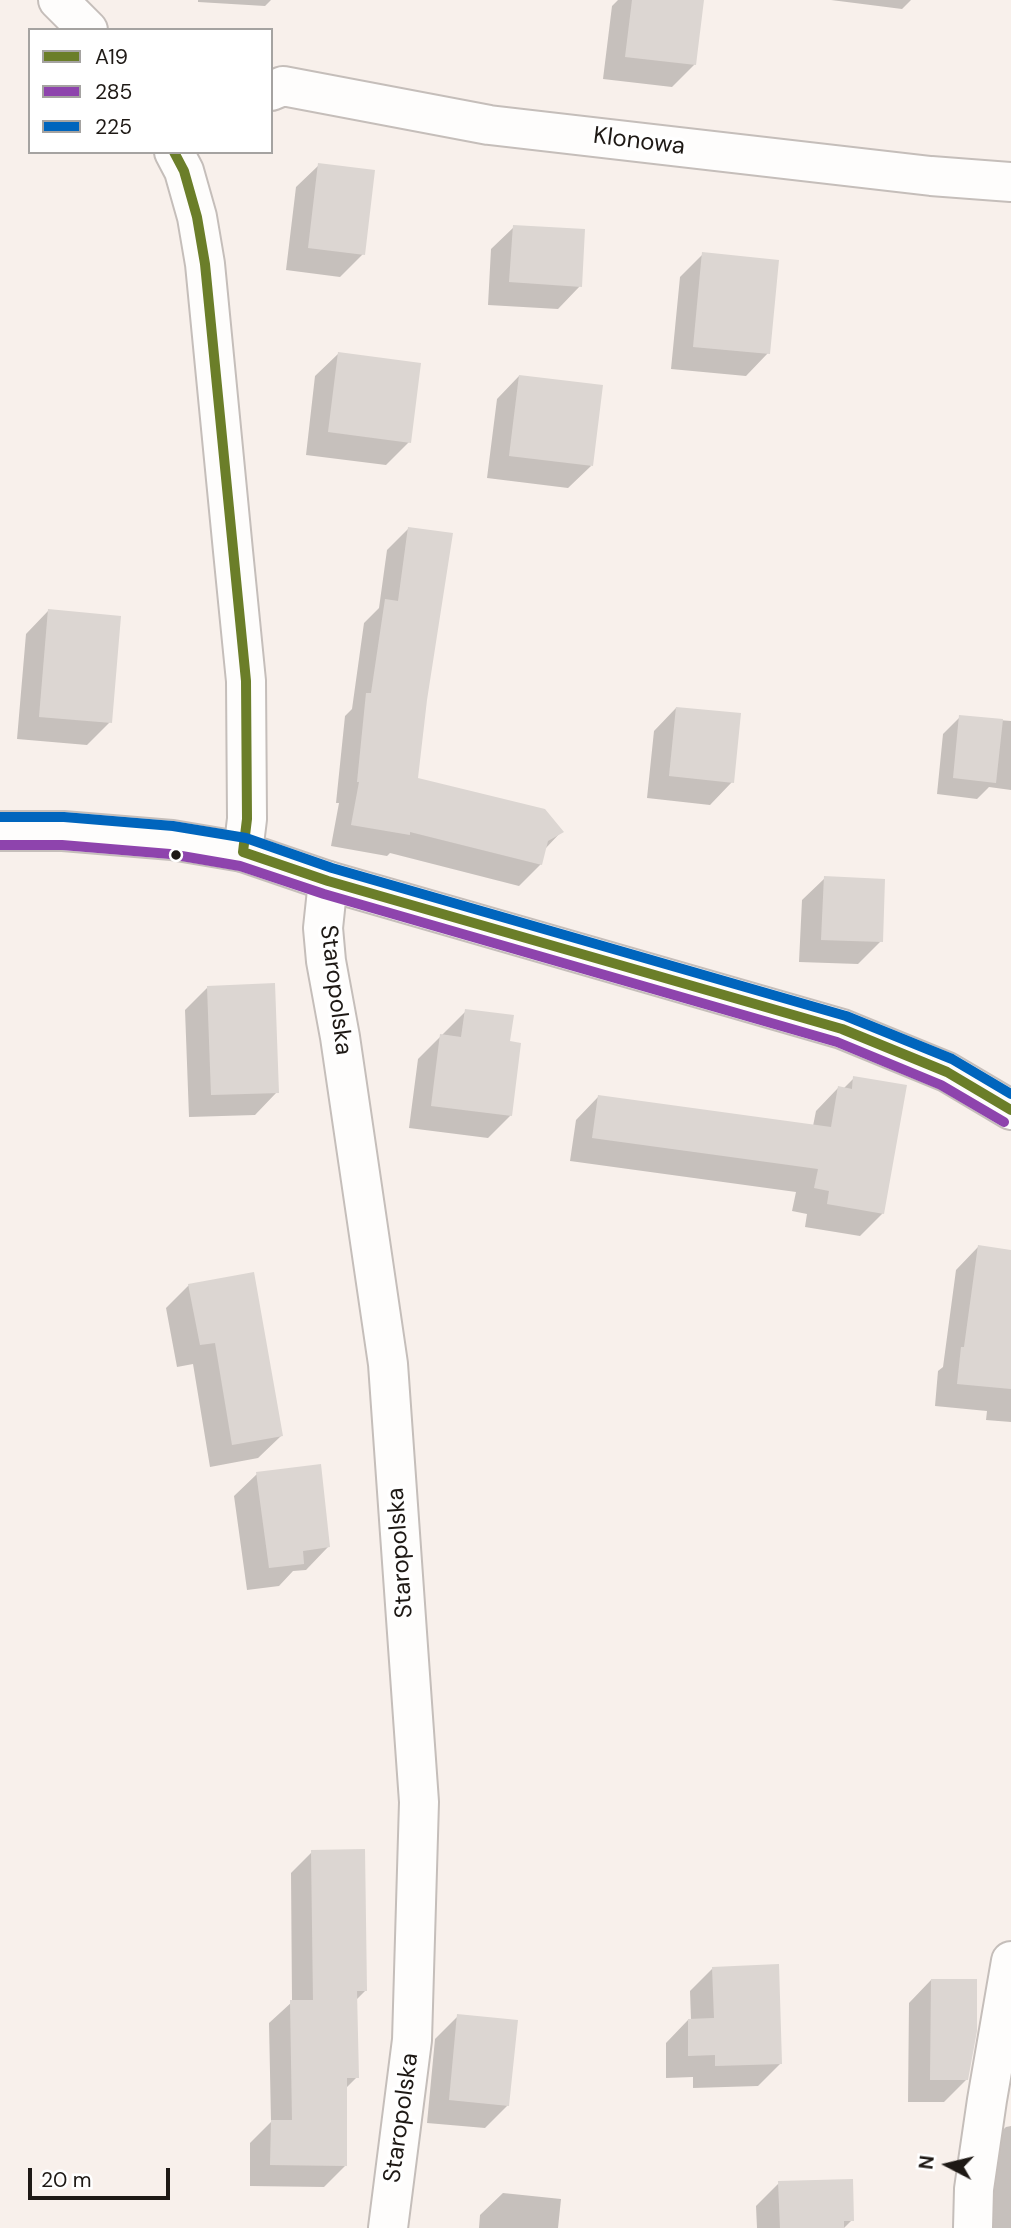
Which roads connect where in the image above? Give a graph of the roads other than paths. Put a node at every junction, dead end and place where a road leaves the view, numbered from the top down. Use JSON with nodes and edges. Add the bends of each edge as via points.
{"nodes":[{"id":1,"x":58,"y":0,"type":"edge"},
{"id":2,"x":86,"y":28,"type":"edge"},
{"id":3,"x":273,"y":90,"type":"edge"},
{"id":4,"x":175,"y":154,"type":"edge"},
{"id":5,"x":1011,"y":182,"type":"edge"},
{"id":6,"x":0,"y":831,"type":"edge"},
{"id":7,"x":243,"y":852,"type":"junction"},
{"id":8,"x":328,"y":881,"type":"junction"},
{"id":9,"x":1011,"y":1110,"type":"edge"},
{"id":10,"x":1011,"y":1961,"type":"edge"},
{"id":11,"x":387,"y":2228,"type":"edge"},
{"id":12,"x":973,"y":2228,"type":"edge"}],
"edges":[{"from":1,"to":2,"type":"street"},
{"from":3,"to":5,"type":"street","name":"Klonowa","via":[[283,86],[503,126]]},
{"from":4,"to":7,"type":"street","via":[[191,194],[205,264],[241,629],[246,694]]},
{"from":6,"to":7,"type":"street","via":[[172,840]]},
{"from":7,"to":8,"type":"street"},
{"from":8,"to":9,"type":"street","via":[[842,1029],[947,1072]]},
{"from":8,"to":11,"type":"street","name":"Staropolska","via":[[323,928],[326,961],[388,1364],[419,1802],[412,2040]]},
{"from":10,"to":12,"type":"street","via":[[983,2125]]}]}
